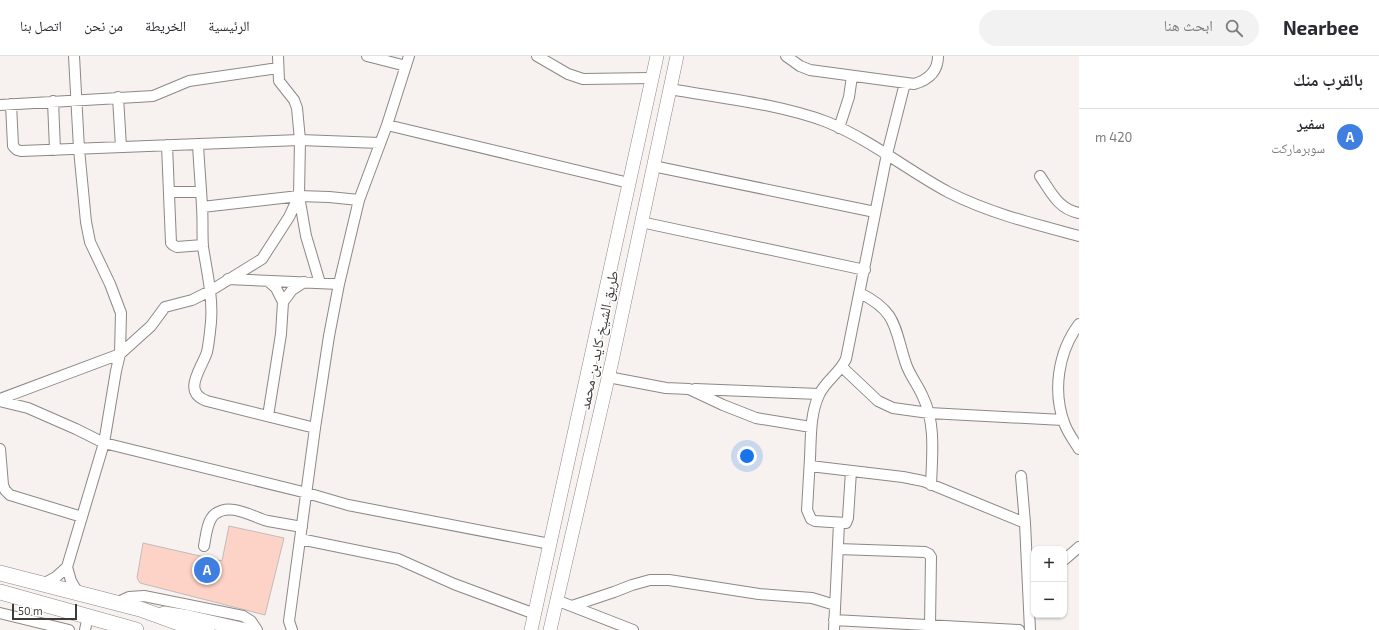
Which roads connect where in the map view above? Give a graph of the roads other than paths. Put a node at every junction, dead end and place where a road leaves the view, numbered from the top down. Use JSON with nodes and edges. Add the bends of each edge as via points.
{"nodes":[{"id":1,"x":74,"y":56,"type":"edge"},
{"id":2,"x":278,"y":56,"type":"edge"},
{"id":3,"x":367,"y":56,"type":"edge"},
{"id":4,"x":409,"y":56,"type":"edge"},
{"id":5,"x":537,"y":56,"type":"edge"},
{"id":6,"x":657,"y":56,"type":"edge"},
{"id":7,"x":677,"y":56,"type":"edge"},
{"id":8,"x":786,"y":56,"type":"edge"},
{"id":9,"x":938,"y":56,"type":"edge"},
{"id":10,"x":406,"y":66,"type":"junction"},
{"id":11,"x":278,"y":68,"type":"junction"},
{"id":12,"x":852,"y":76,"type":"junction"},
{"id":13,"x":652,"y":78,"type":"junction"},
{"id":14,"x":905,"y":83,"type":"junction"},
{"id":15,"x":670,"y":89,"type":"junction"},
{"id":16,"x":118,"y":98,"type":"junction"},
{"id":17,"x":76,"y":99,"type":"junction"},
{"id":18,"x":53,"y":101,"type":"junction"},
{"id":19,"x":11,"y":104,"type":"junction"},
{"id":20,"x":0,"y":105,"type":"edge"},
{"id":21,"x":644,"y":116,"type":"junction"},
{"id":22,"x":663,"y":119,"type":"junction"},
{"id":23,"x":387,"y":125,"type":"junction"},
{"id":24,"x":839,"y":128,"type":"junction"},
{"id":25,"x":300,"y":140,"type":"junction"},
{"id":26,"x":380,"y":143,"type":"junction"},
{"id":27,"x":198,"y":144,"type":"junction"},
{"id":28,"x":167,"y":145,"type":"junction"},
{"id":29,"x":121,"y":147,"type":"junction"},
{"id":30,"x":79,"y":149,"type":"junction"},
{"id":31,"x":55,"y":150,"type":"junction"},
{"id":32,"x":887,"y":154,"type":"junction"},
{"id":33,"x":653,"y":166,"type":"junction"},
{"id":34,"x":1040,"y":176,"type":"dead end"},
{"id":35,"x":629,"y":183,"type":"junction"},
{"id":36,"x":169,"y":192,"type":"junction"},
{"id":37,"x":201,"y":192,"type":"junction"},
{"id":38,"x":299,"y":196,"type":"junction"},
{"id":39,"x":360,"y":200,"type":"junction"},
{"id":40,"x":202,"y":207,"type":"junction"},
{"id":41,"x":875,"y":212,"type":"junction"},
{"id":42,"x":1079,"y":213,"type":"edge"},
{"id":43,"x":641,"y":222,"type":"junction"},
{"id":44,"x":1079,"y":236,"type":"edge"},
{"id":45,"x":203,"y":245,"type":"junction"},
{"id":46,"x":865,"y":270,"type":"junction"},
{"id":47,"x":228,"y":279,"type":"junction"},
{"id":48,"x":268,"y":281,"type":"junction"},
{"id":49,"x":304,"y":282,"type":"junction"},
{"id":50,"x":320,"y":283,"type":"junction"},
{"id":51,"x":339,"y":284,"type":"junction"},
{"id":52,"x":210,"y":291,"type":"junction"},
{"id":53,"x":860,"y":293,"type":"junction"},
{"id":54,"x":283,"y":302,"type":"junction"},
{"id":55,"x":1079,"y":324,"type":"edge"},
{"id":56,"x":120,"y":354,"type":"junction"},
{"id":57,"x":842,"y":367,"type":"junction"},
{"id":58,"x":608,"y":377,"type":"junction"},
{"id":59,"x":689,"y":389,"type":"junction"},
{"id":60,"x":819,"y":394,"type":"junction"},
{"id":61,"x":0,"y":400,"type":"edge"},
{"id":62,"x":929,"y":413,"type":"junction"},
{"id":63,"x":268,"y":416,"type":"junction"},
{"id":64,"x":1063,"y":420,"type":"junction"},
{"id":65,"x":812,"y":427,"type":"junction"},
{"id":66,"x":315,"y":428,"type":"junction"},
{"id":67,"x":104,"y":443,"type":"junction"},
{"id":68,"x":1079,"y":448,"type":"edge"},
{"id":69,"x":0,"y":449,"type":"edge"},
{"id":70,"x":810,"y":466,"type":"junction"},
{"id":71,"x":851,"y":470,"type":"junction"},
{"id":72,"x":1021,"y":476,"type":"dead end"},
{"id":73,"x":2,"y":482,"type":"edge"},
{"id":74,"x":931,"y":485,"type":"junction"},
{"id":75,"x":306,"y":493,"type":"junction"},
{"id":76,"x":82,"y":517,"type":"junction"},
{"id":77,"x":839,"y":523,"type":"junction"},
{"id":78,"x":1025,"y":523,"type":"junction"},
{"id":79,"x":302,"y":528,"type":"junction"},
{"id":80,"x":300,"y":539,"type":"junction"},
{"id":81,"x":550,"y":544,"type":"junction"},
{"id":82,"x":204,"y":546,"type":"dead end"},
{"id":83,"x":1079,"y":548,"type":"edge"},
{"id":84,"x":838,"y":549,"type":"junction"},
{"id":85,"x":1067,"y":558,"type":"edge"},
{"id":86,"x":1030,"y":562,"type":"edge"},
{"id":87,"x":67,"y":567,"type":"junction"},
{"id":88,"x":0,"y":573,"type":"edge"},
{"id":89,"x":43,"y":584,"type":"junction"},
{"id":90,"x":78,"y":593,"type":"junction"},
{"id":91,"x":0,"y":594,"type":"edge"},
{"id":92,"x":556,"y":600,"type":"junction"},
{"id":93,"x":116,"y":603,"type":"junction"},
{"id":94,"x":835,"y":605,"type":"junction"},
{"id":95,"x":572,"y":606,"type":"junction"},
{"id":96,"x":140,"y":609,"type":"junction"},
{"id":97,"x":0,"y":614,"type":"edge"},
{"id":98,"x":535,"y":614,"type":"junction"},
{"id":99,"x":86,"y":623,"type":"edge"},
{"id":100,"x":834,"y":625,"type":"edge"},
{"id":101,"x":930,"y":625,"type":"junction"},
{"id":102,"x":290,"y":626,"type":"edge"},
{"id":103,"x":976,"y":629,"type":"edge"},
{"id":104,"x":69,"y":630,"type":"edge"},
{"id":105,"x":135,"y":630,"type":"edge"},
{"id":106,"x":207,"y":630,"type":"edge"},
{"id":107,"x":246,"y":630,"type":"edge"},
{"id":108,"x":257,"y":630,"type":"edge"},
{"id":109,"x":281,"y":630,"type":"edge"},
{"id":110,"x":531,"y":630,"type":"edge"},
{"id":111,"x":550,"y":630,"type":"edge"},
{"id":112,"x":633,"y":630,"type":"edge"},
{"id":113,"x":1019,"y":630,"type":"edge"},
{"id":114,"x":1030,"y":630,"type":"edge"}],
"edges":[{"from":1,"to":17,"type":"street"},
{"from":2,"to":11,"type":"street"},
{"from":3,"to":10,"type":"street"},
{"from":4,"to":10,"type":"street"},
{"from":5,"to":13,"type":"street","via":[[568,74],[583,79]]},
{"from":6,"to":13,"type":"main road","name":"طريق الشيخ كايد بن محمد"},
{"from":7,"to":15,"type":"main road","name":"طريق الشيخ كايد بن محمد"},
{"from":8,"to":12,"type":"street","via":[[805,68]]},
{"from":9,"to":14,"type":"street","via":[[935,70],[929,77],[922,82]]},
{"from":10,"to":23,"type":"street"},
{"from":11,"to":16,"type":"street","via":[[189,81],[153,96]]},
{"from":11,"to":25,"type":"street","via":[[279,81],[297,108]]},
{"from":12,"to":14,"type":"street"},
{"from":12,"to":24,"type":"street","via":[[849,97]]},
{"from":13,"to":21,"type":"main road","name":"طريق الشيخ كايد بن محمد"},
{"from":14,"to":32,"type":"street"},
{"from":15,"to":22,"type":"main road","name":"طريق الشيخ كايد بن محمد"},
{"from":15,"to":24,"type":"street","via":[[774,107],[827,122]]},
{"from":16,"to":17,"type":"street"},
{"from":16,"to":29,"type":"street"},
{"from":17,"to":18,"type":"street"},
{"from":17,"to":30,"type":"street"},
{"from":18,"to":19,"type":"street"},
{"from":18,"to":31,"type":"street"},
{"from":19,"to":20,"type":"street"},
{"from":19,"to":31,"type":"street","via":[[14,148],[21,151]]},
{"from":21,"to":22,"type":"main road"},
{"from":21,"to":35,"type":"main road","name":"طريق الشيخ كايد بن محمد"},
{"from":22,"to":33,"type":"main road","name":"طريق الشيخ كايد بن محمد"},
{"from":23,"to":26,"type":"street"},
{"from":23,"to":35,"type":"street"},
{"from":24,"to":32,"type":"street"},
{"from":25,"to":26,"type":"street"},
{"from":25,"to":27,"type":"street"},
{"from":25,"to":38,"type":"street"},
{"from":26,"to":39,"type":"street"},
{"from":27,"to":28,"type":"street"},
{"from":27,"to":37,"type":"street"},
{"from":28,"to":29,"type":"street"},
{"from":28,"to":36,"type":"street"},
{"from":29,"to":30,"type":"street"},
{"from":30,"to":31,"type":"street"},
{"from":30,"to":56,"type":"street","via":[[90,242],[110,284],[120,313]]},
{"from":32,"to":41,"type":"street"},
{"from":32,"to":44,"type":"street","via":[[946,191],[967,201],[991,211]]},
{"from":33,"to":41,"type":"street"},
{"from":33,"to":43,"type":"main road","name":"طريق الشيخ كايد بن محمد"},
{"from":34,"to":42,"type":"street","via":[[1060,206]]},
{"from":35,"to":81,"type":"main road","name":"طريق الشيخ كايد بن محمد"},
{"from":36,"to":37,"type":"street"},
{"from":36,"to":45,"type":"street","via":[[172,245]]},
{"from":37,"to":40,"type":"street"},
{"from":38,"to":39,"type":"street"},
{"from":38,"to":40,"type":"street"},
{"from":38,"to":47,"type":"street","via":[[289,217],[262,259]]},
{"from":38,"to":50,"type":"street","via":[[306,236]]},
{"from":39,"to":51,"type":"street"},
{"from":40,"to":45,"type":"street"},
{"from":41,"to":46,"type":"street"},
{"from":43,"to":46,"type":"street"},
{"from":43,"to":58,"type":"main road","name":"طريق الشيخ كايد بن محمد"},
{"from":45,"to":52,"type":"street"},
{"from":46,"to":53,"type":"street"},
{"from":47,"to":48,"type":"street"},
{"from":47,"to":52,"type":"street"},
{"from":48,"to":49,"type":"street"},
{"from":48,"to":54,"type":"street","via":[[276,288]]},
{"from":49,"to":50,"type":"street"},
{"from":49,"to":54,"type":"street","via":[[292,290]]},
{"from":50,"to":51,"type":"street"},
{"from":51,"to":66,"type":"street"},
{"from":52,"to":56,"type":"street","via":[[192,300],[165,307],[151,326]]},
{"from":52,"to":63,"type":"street","via":[[209,337],[204,361],[194,381],[197,394],[207,402]]},
{"from":53,"to":57,"type":"street"},
{"from":53,"to":62,"type":"street","via":[[872,299],[891,317],[909,372]]},
{"from":54,"to":63,"type":"street","via":[[281,334]]},
{"from":55,"to":64,"type":"street","via":[[1074,330],[1059,371],[1058,388]]},
{"from":56,"to":61,"type":"street"},
{"from":56,"to":67,"type":"street"},
{"from":57,"to":60,"type":"street"},
{"from":57,"to":62,"type":"street","via":[[885,405]]},
{"from":58,"to":59,"type":"street","via":[[666,388]]},
{"from":58,"to":92,"type":"main road","name":"طريق الشيخ كايد بن محمد"},
{"from":59,"to":60,"type":"street"},
{"from":59,"to":65,"type":"street","via":[[750,416],[772,422]]},
{"from":60,"to":65,"type":"street"},
{"from":61,"to":67,"type":"street","via":[[28,408]]},
{"from":62,"to":64,"type":"street"},
{"from":62,"to":74,"type":"street","via":[[932,444]]},
{"from":63,"to":66,"type":"street"},
{"from":64,"to":68,"type":"street"},
{"from":65,"to":70,"type":"street"},
{"from":66,"to":75,"type":"street"},
{"from":67,"to":75,"type":"street"},
{"from":67,"to":76,"type":"street"},
{"from":69,"to":73,"type":"street"},
{"from":70,"to":71,"type":"street"},
{"from":70,"to":77,"type":"street","via":[[807,510],[811,519]]},
{"from":71,"to":74,"type":"street","via":[[912,479]]},
{"from":71,"to":77,"type":"street","via":[[848,518],[846,523]]},
{"from":72,"to":78,"type":"street"},
{"from":73,"to":76,"type":"street","via":[[10,495]]},
{"from":74,"to":78,"type":"street"},
{"from":75,"to":79,"type":"street"},
{"from":75,"to":81,"type":"street","via":[[348,505]]},
{"from":76,"to":87,"type":"street"},
{"from":77,"to":84,"type":"street"},
{"from":78,"to":86,"type":"street"},
{"from":79,"to":80,"type":"street"},
{"from":79,"to":82,"type":"street","via":[[267,521],[240,511],[224,511],[211,518]]},
{"from":80,"to":98,"type":"street","via":[[398,559],[454,584]]},
{"from":80,"to":102,"type":"street"},
{"from":81,"to":98,"type":"main road","name":"طريق الشيخ كايد بن محمد"},
{"from":83,"to":85,"type":"street"},
{"from":84,"to":94,"type":"street"},
{"from":84,"to":101,"type":"street","via":[[929,554]]},
{"from":86,"to":114,"type":"street"},
{"from":87,"to":89,"type":"street"},
{"from":87,"to":90,"type":"street"},
{"from":88,"to":89,"type":"highway"},
{"from":89,"to":90,"type":"highway"},
{"from":90,"to":93,"type":"highway"},
{"from":91,"to":99,"type":"highway"},
{"from":92,"to":95,"type":"street"},
{"from":92,"to":111,"type":"main road","name":"طريق الشيخ كايد بن محمد"},
{"from":93,"to":96,"type":"highway"},
{"from":93,"to":108,"type":"street","via":[[129,597],[153,597],[243,616],[251,621]]},
{"from":94,"to":95,"type":"street","via":[[812,598],[752,593],[669,580],[650,580]]},
{"from":94,"to":100,"type":"street"},
{"from":95,"to":112,"type":"street"},
{"from":96,"to":106,"type":"highway"},
{"from":96,"to":107,"type":"main road"},
{"from":97,"to":104,"type":"street"},
{"from":98,"to":110,"type":"main road","name":"طريق الشيخ كايد بن محمد"},
{"from":99,"to":105,"type":"highway"},
{"from":100,"to":101,"type":"street"},
{"from":101,"to":103,"type":"street"},
{"from":102,"to":109,"type":"street"},
{"from":103,"to":113,"type":"street"}]}
